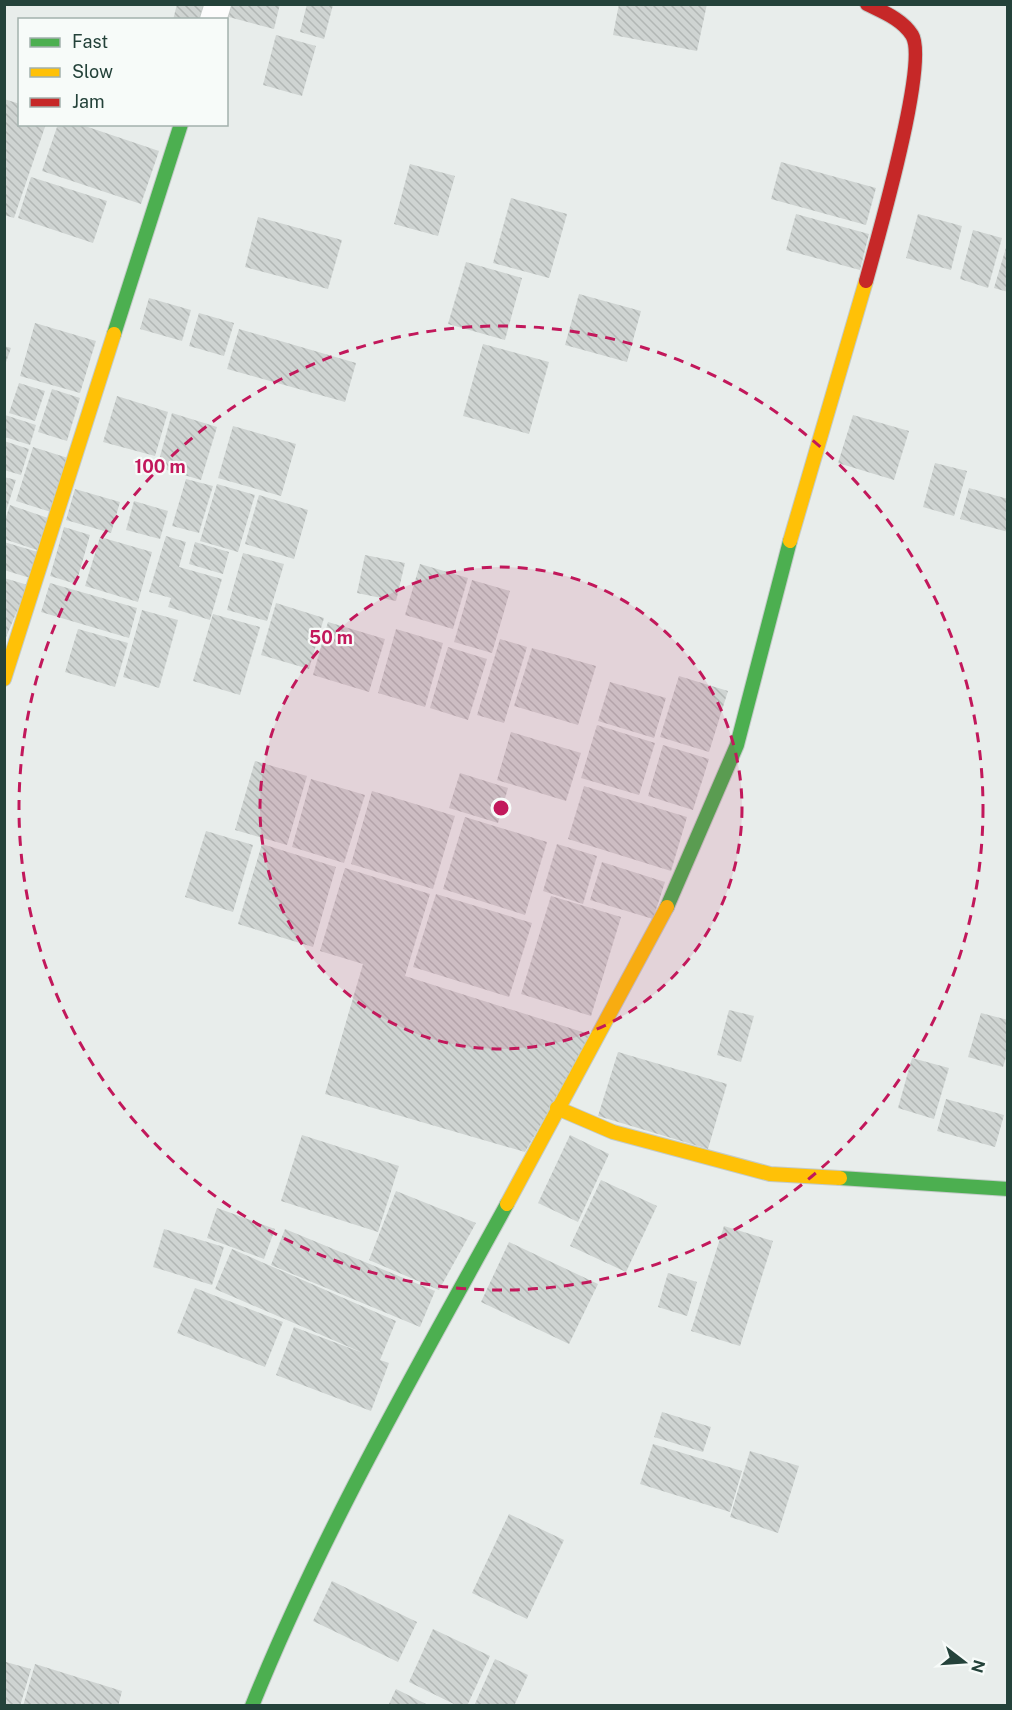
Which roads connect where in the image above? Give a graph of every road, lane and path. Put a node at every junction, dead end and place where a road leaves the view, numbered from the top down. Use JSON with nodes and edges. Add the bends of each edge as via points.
{"nodes":[{"id":1,"x":867,"y":4,"type":"edge"},
{"id":2,"x":180,"y":126,"type":"edge"},
{"id":3,"x":4,"y":679,"type":"edge"},
{"id":4,"x":557,"y":1108,"type":"junction"},
{"id":5,"x":1008,"y":1190,"type":"edge"},
{"id":6,"x":252,"y":1706,"type":"edge"}],
"edges":[{"from":1,"to":4,"type":"street","via":[[894,17],[914,36],[912,91],[893,187],[780,574],[737,745],[670,902]]},
{"from":2,"to":3,"type":"street"},
{"from":4,"to":5,"type":"street","via":[[613,1132],[770,1174]]},
{"from":4,"to":6,"type":"street","via":[[292,1611]]}]}
